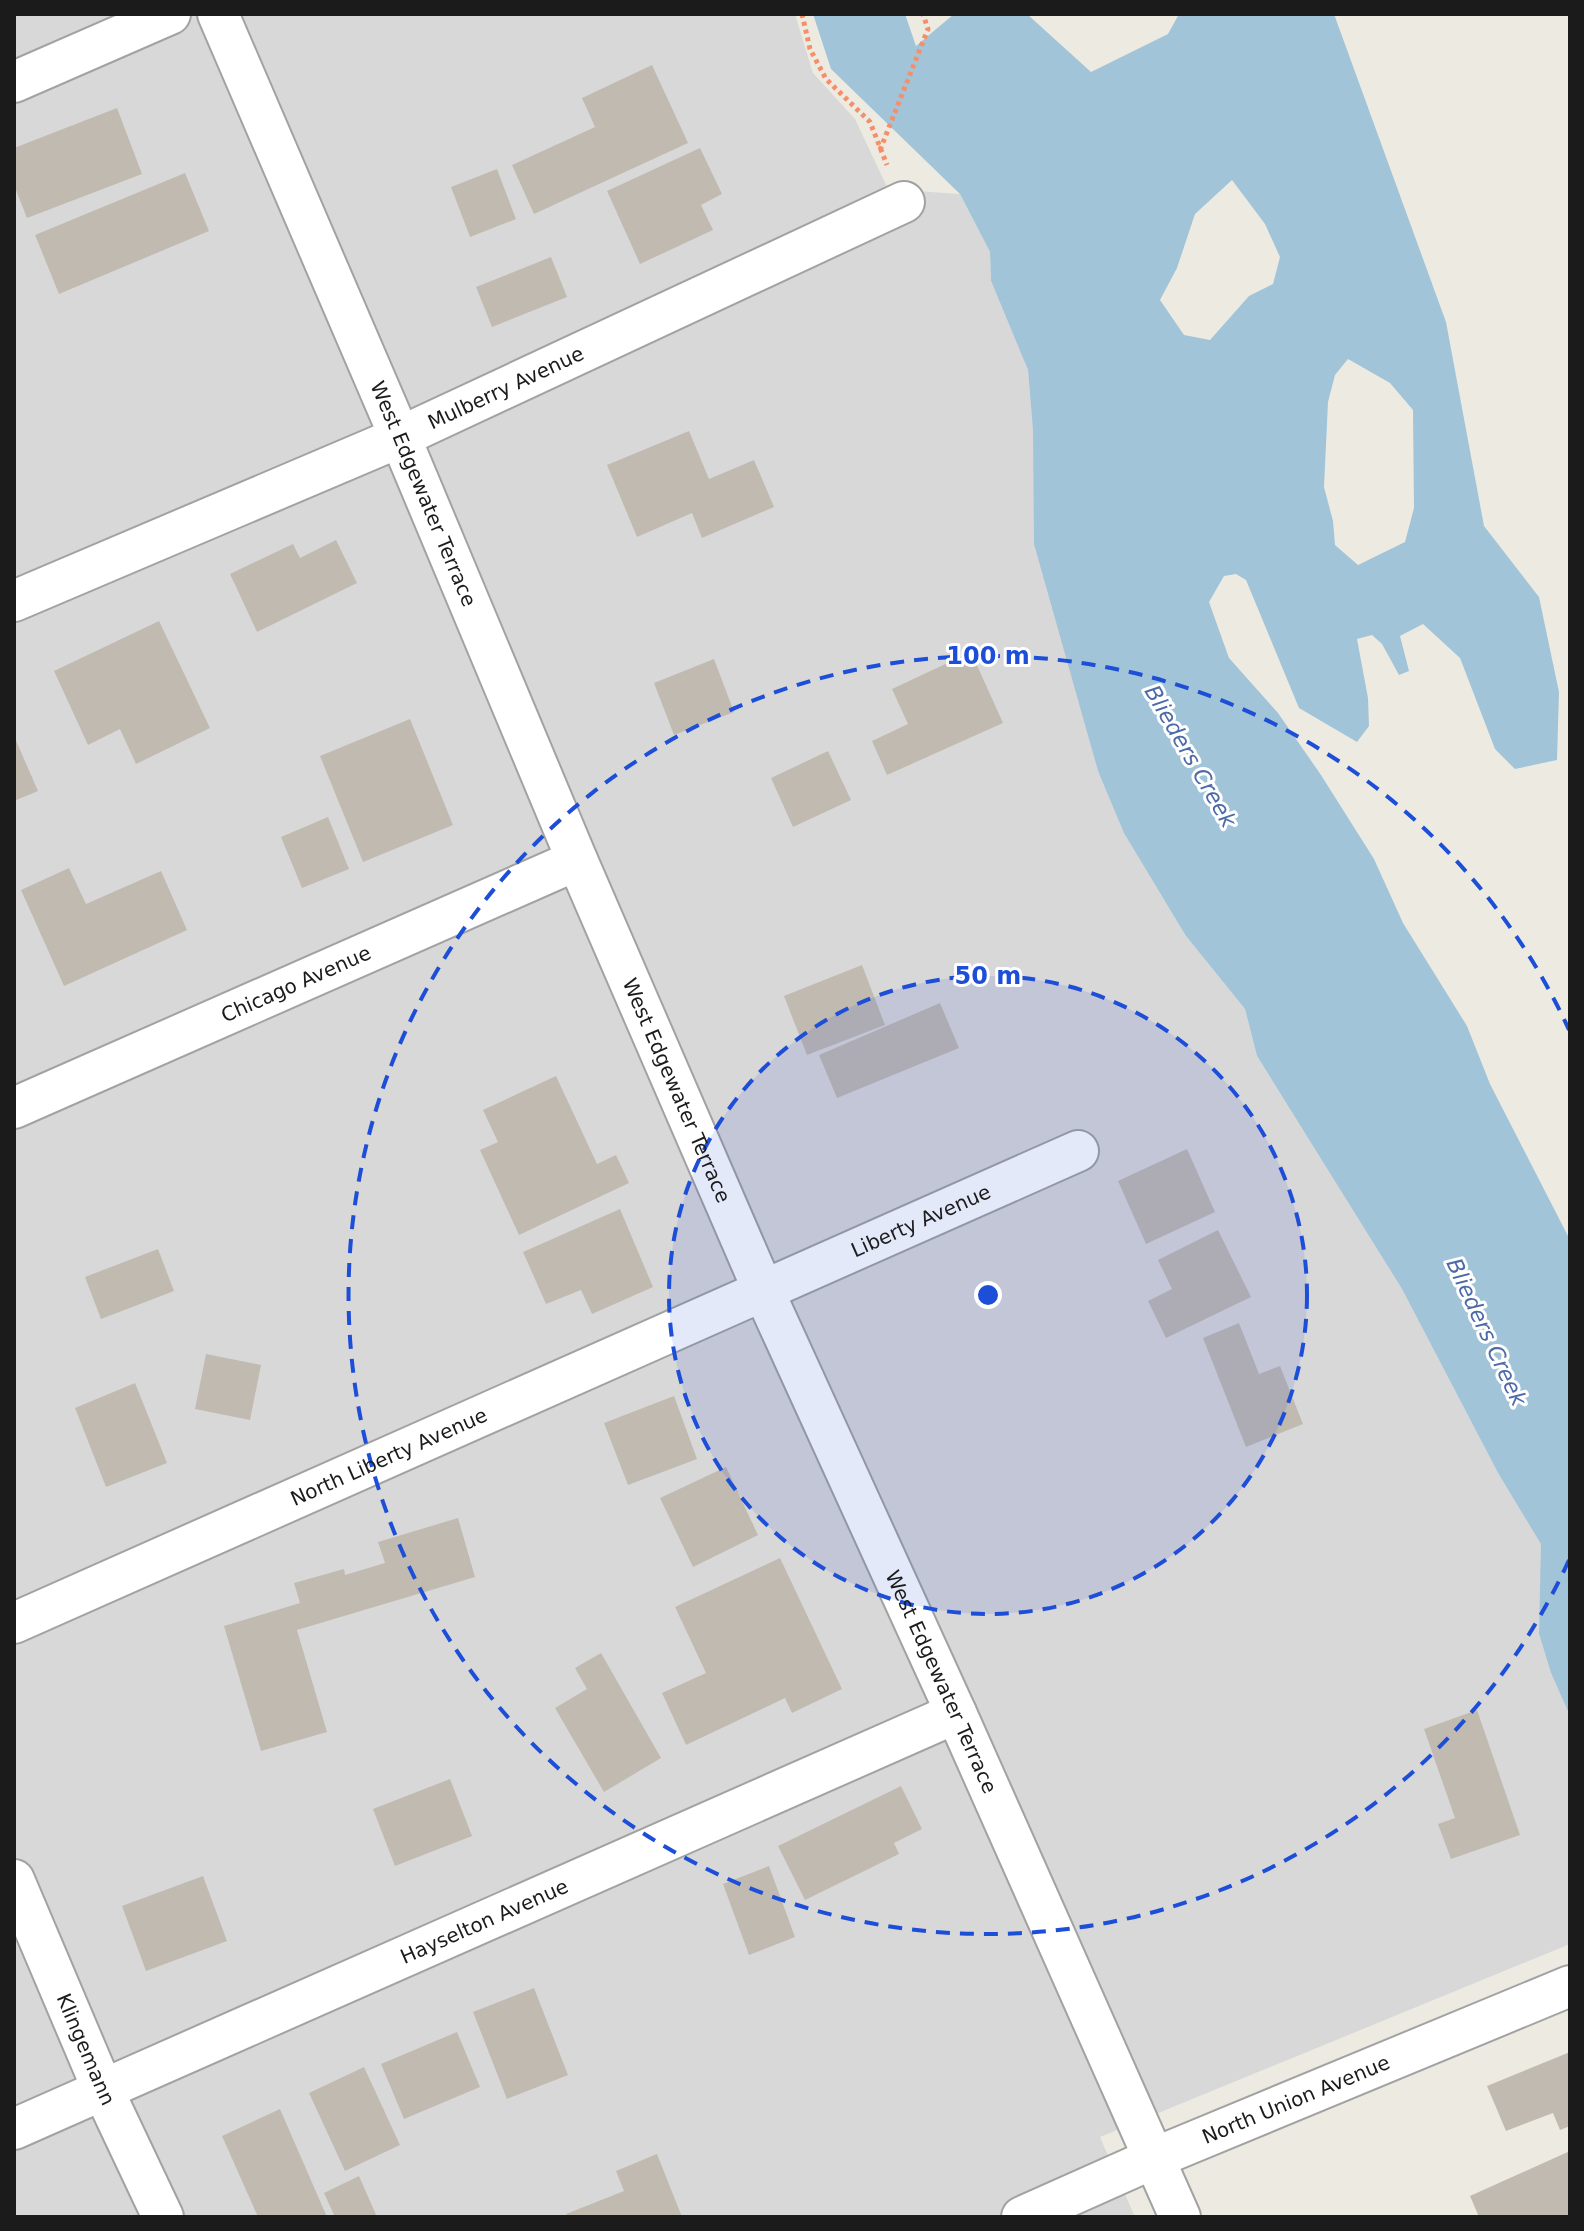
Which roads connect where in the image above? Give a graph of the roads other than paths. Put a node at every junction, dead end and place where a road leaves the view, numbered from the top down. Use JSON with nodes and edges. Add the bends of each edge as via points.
{"nodes":[{"id":1,"x":170,"y":14,"type":"edge"},
{"id":2,"x":218,"y":14,"type":"edge"},
{"id":3,"x":14,"y":82,"type":"edge"},
{"id":4,"x":904,"y":202,"type":"dead end"},
{"id":5,"x":400,"y":437,"type":"junction"},
{"id":6,"x":14,"y":601,"type":"edge"},
{"id":7,"x":577,"y":860,"type":"junction"},
{"id":8,"x":14,"y":1108,"type":"edge"},
{"id":9,"x":1078,"y":1151,"type":"dead end"},
{"id":10,"x":764,"y":1292,"type":"junction"},
{"id":11,"x":14,"y":1623,"type":"edge"},
{"id":12,"x":956,"y":1713,"type":"junction"},
{"id":13,"x":14,"y":1880,"type":"edge"},
{"id":14,"x":1570,"y":1986,"type":"edge"},
{"id":15,"x":103,"y":2090,"type":"junction"},
{"id":16,"x":14,"y":2129,"type":"edge"},
{"id":17,"x":1152,"y":2159,"type":"junction"},
{"id":18,"x":163,"y":2217,"type":"edge"},
{"id":19,"x":1022,"y":2217,"type":"edge"},
{"id":20,"x":1180,"y":2217,"type":"edge"}],
"edges":[{"from":1,"to":3,"type":"street"},
{"from":2,"to":5,"type":"street","name":"West Edgewater Terrace"},
{"from":4,"to":5,"type":"street","name":"Mulberry Avenue"},
{"from":5,"to":6,"type":"street","name":"Mulberry Avenue"},
{"from":5,"to":7,"type":"street","name":"West Edgewater Terrace"},
{"from":7,"to":8,"type":"street","name":"Chicago Avenue"},
{"from":7,"to":10,"type":"street","name":"West Edgewater Terrace"},
{"from":9,"to":10,"type":"street","name":"Liberty Avenue"},
{"from":10,"to":11,"type":"street","name":"North Liberty Avenue"},
{"from":10,"to":12,"type":"street","name":"West Edgewater Terrace"},
{"from":12,"to":15,"type":"street","name":"Hayselton Avenue"},
{"from":12,"to":17,"type":"street","name":"West Edgewater Terrace"},
{"from":13,"to":15,"type":"street","name":"Klingemann"},
{"from":14,"to":17,"type":"street","name":"North Union Avenue"},
{"from":15,"to":16,"type":"street","name":"Hayselton Avenue"},
{"from":15,"to":18,"type":"street","name":"Klingemann"},
{"from":17,"to":19,"type":"street","name":"North Union Avenue"},
{"from":17,"to":20,"type":"street","name":"West Edgewater Terrace"}]}
